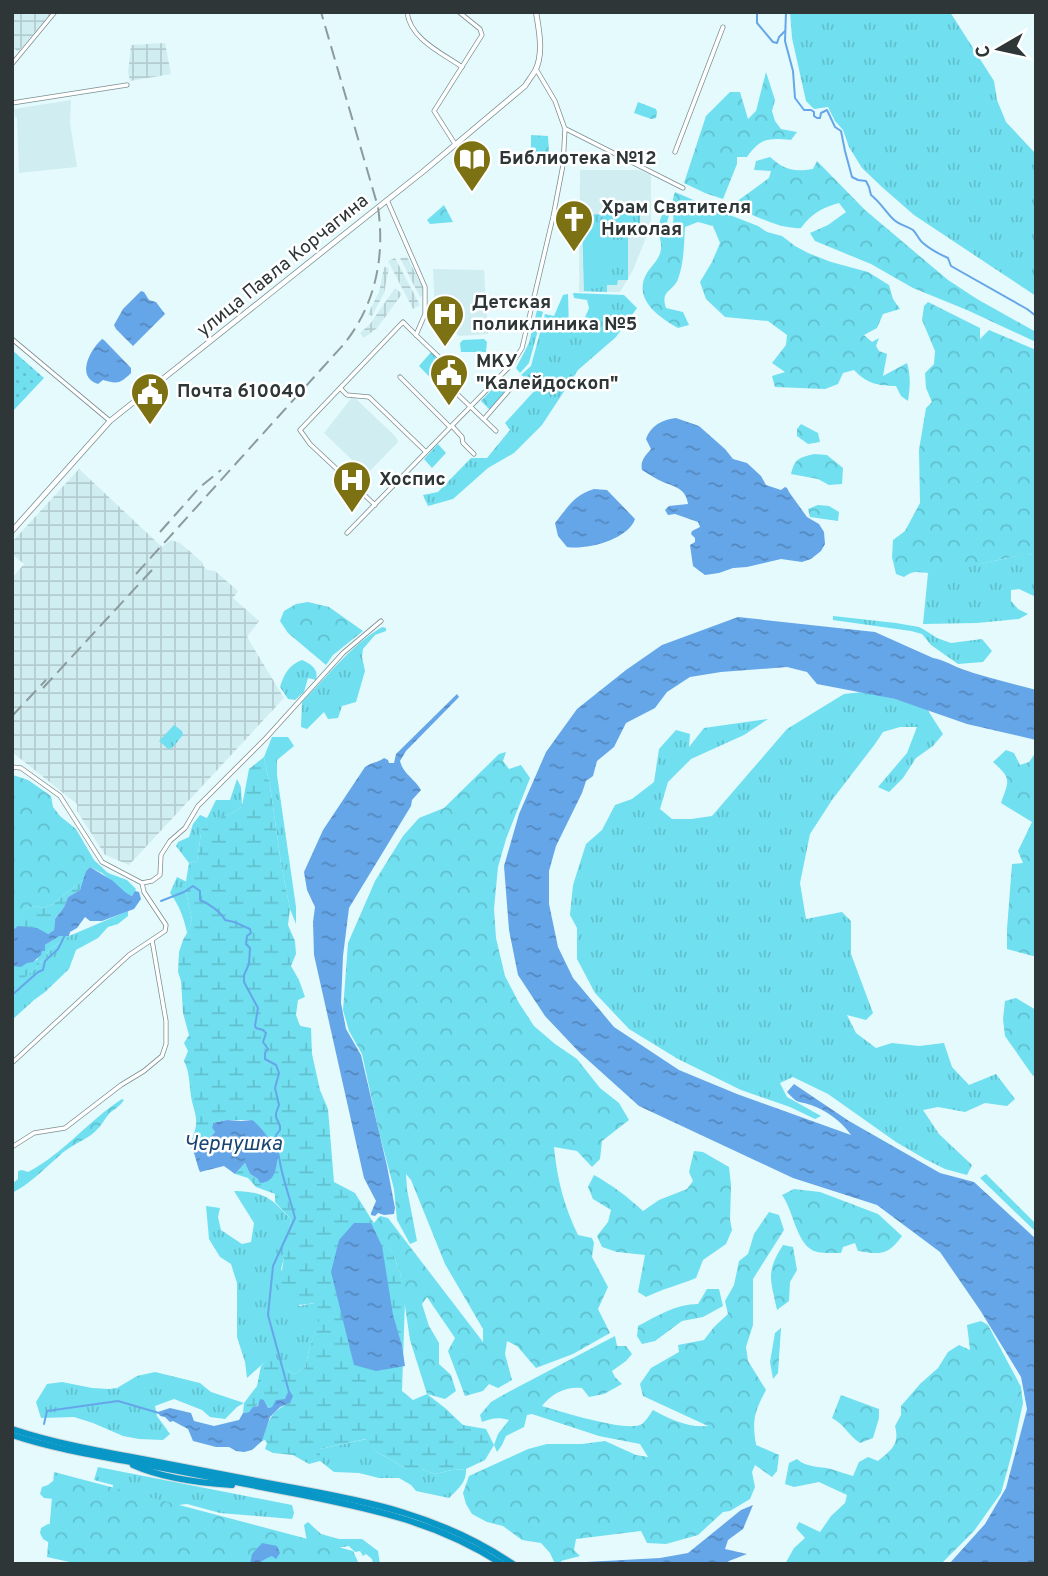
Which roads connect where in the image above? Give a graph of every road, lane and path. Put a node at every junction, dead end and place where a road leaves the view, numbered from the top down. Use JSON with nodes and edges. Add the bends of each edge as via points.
{"nodes":[{"id":1,"x":55,"y":12,"type":"edge"},
{"id":2,"x":407,"y":12,"type":"edge"},
{"id":3,"x":459,"y":12,"type":"edge"},
{"id":4,"x":536,"y":12,"type":"edge"},
{"id":5,"x":723,"y":27,"type":"dead end"},
{"id":6,"x":12,"y":64,"type":"edge"},
{"id":7,"x":462,"y":67,"type":"junction"},
{"id":8,"x":536,"y":69,"type":"junction"},
{"id":9,"x":127,"y":85,"type":"dead end"},
{"id":10,"x":12,"y":103,"type":"edge"},
{"id":11,"x":565,"y":129,"type":"junction"},
{"id":12,"x":456,"y":144,"type":"junction"},
{"id":13,"x":675,"y":152,"type":"dead end"},
{"id":14,"x":683,"y":188,"type":"dead end"},
{"id":15,"x":387,"y":200,"type":"junction"},
{"id":16,"x":416,"y":335,"type":"junction"},
{"id":17,"x":12,"y":339,"type":"edge"},
{"id":18,"x":400,"y":377,"type":"dead end"},
{"id":19,"x":341,"y":388,"type":"junction"},
{"id":20,"x":510,"y":388,"type":"dead end"},
{"id":21,"x":470,"y":407,"type":"junction"},
{"id":22,"x":484,"y":419,"type":"junction"},
{"id":23,"x":110,"y":421,"type":"junction"},
{"id":24,"x":451,"y":426,"type":"junction"},
{"id":25,"x":496,"y":431,"type":"dead end"},
{"id":26,"x":426,"y":452,"type":"junction"},
{"id":27,"x":474,"y":454,"type":"dead end"},
{"id":28,"x":375,"y":505,"type":"junction"},
{"id":29,"x":12,"y":531,"type":"edge"},
{"id":30,"x":347,"y":533,"type":"dead end"},
{"id":31,"x":381,"y":621,"type":"dead end"},
{"id":32,"x":12,"y":767,"type":"edge"},
{"id":33,"x":142,"y":883,"type":"junction"},
{"id":34,"x":152,"y":940,"type":"junction"},
{"id":35,"x":12,"y":1063,"type":"edge"},
{"id":36,"x":12,"y":1147,"type":"edge"},
{"id":37,"x":12,"y":1429,"type":"edge"},
{"id":38,"x":12,"y":1435,"type":"edge"},
{"id":39,"x":502,"y":1564,"type":"edge"},
{"id":40,"x":513,"y":1564,"type":"edge"}],
"edges":[{"from":1,"to":6,"type":"street"},
{"from":2,"to":7,"type":"street","via":[[412,29]]},
{"from":3,"to":7,"type":"street","via":[[482,35]]},
{"from":4,"to":8,"type":"main road","via":[[540,50]]},
{"from":5,"to":13,"type":"street"},
{"from":7,"to":12,"type":"street","via":[[434,111]]},
{"from":8,"to":11,"type":"street"},
{"from":8,"to":12,"type":"main road","name":"улица Павла Корчагина","via":[[525,86]]},
{"from":9,"to":10,"type":"street"},
{"from":11,"to":14,"type":"street"},
{"from":11,"to":21,"type":"street","via":[[553,217],[522,348]]},
{"from":12,"to":15,"type":"main road","name":"улица Павла Корчагина"},
{"from":15,"to":16,"type":"street","via":[[425,286],[425,314]]},
{"from":15,"to":23,"type":"main road","name":"улица Павла Корчагина"},
{"from":16,"to":19,"type":"street","via":[[403,322]]},
{"from":16,"to":21,"type":"street","via":[[463,380],[454,391]]},
{"from":17,"to":23,"type":"street"},
{"from":18,"to":24,"type":"street"},
{"from":19,"to":26,"type":"street","via":[[347,395],[369,397]]},
{"from":19,"to":28,"type":"street","via":[[300,430]]},
{"from":20,"to":22,"type":"street"},
{"from":21,"to":22,"type":"street"},
{"from":21,"to":24,"type":"street"},
{"from":22,"to":25,"type":"street"},
{"from":23,"to":29,"type":"main road","name":"улица Павла Корчагина"},
{"from":24,"to":26,"type":"street"},
{"from":24,"to":27,"type":"street"},
{"from":26,"to":28,"type":"street"},
{"from":28,"to":30,"type":"street"},
{"from":31,"to":33,"type":"street","via":[[343,653],[198,806],[161,855],[160,875]]},
{"from":32,"to":33,"type":"street","via":[[21,768],[60,796],[102,862]]},
{"from":33,"to":34,"type":"street","via":[[166,925]]},
{"from":34,"to":35,"type":"street","via":[[129,955]]},
{"from":34,"to":36,"type":"street","via":[[166,1021],[162,1056],[65,1128],[34,1133]]},
{"from":37,"to":40,"type":"highway","via":[[402,1511],[451,1530]]},
{"from":38,"to":39,"type":"highway","via":[[360,1506],[465,1542]]}]}
